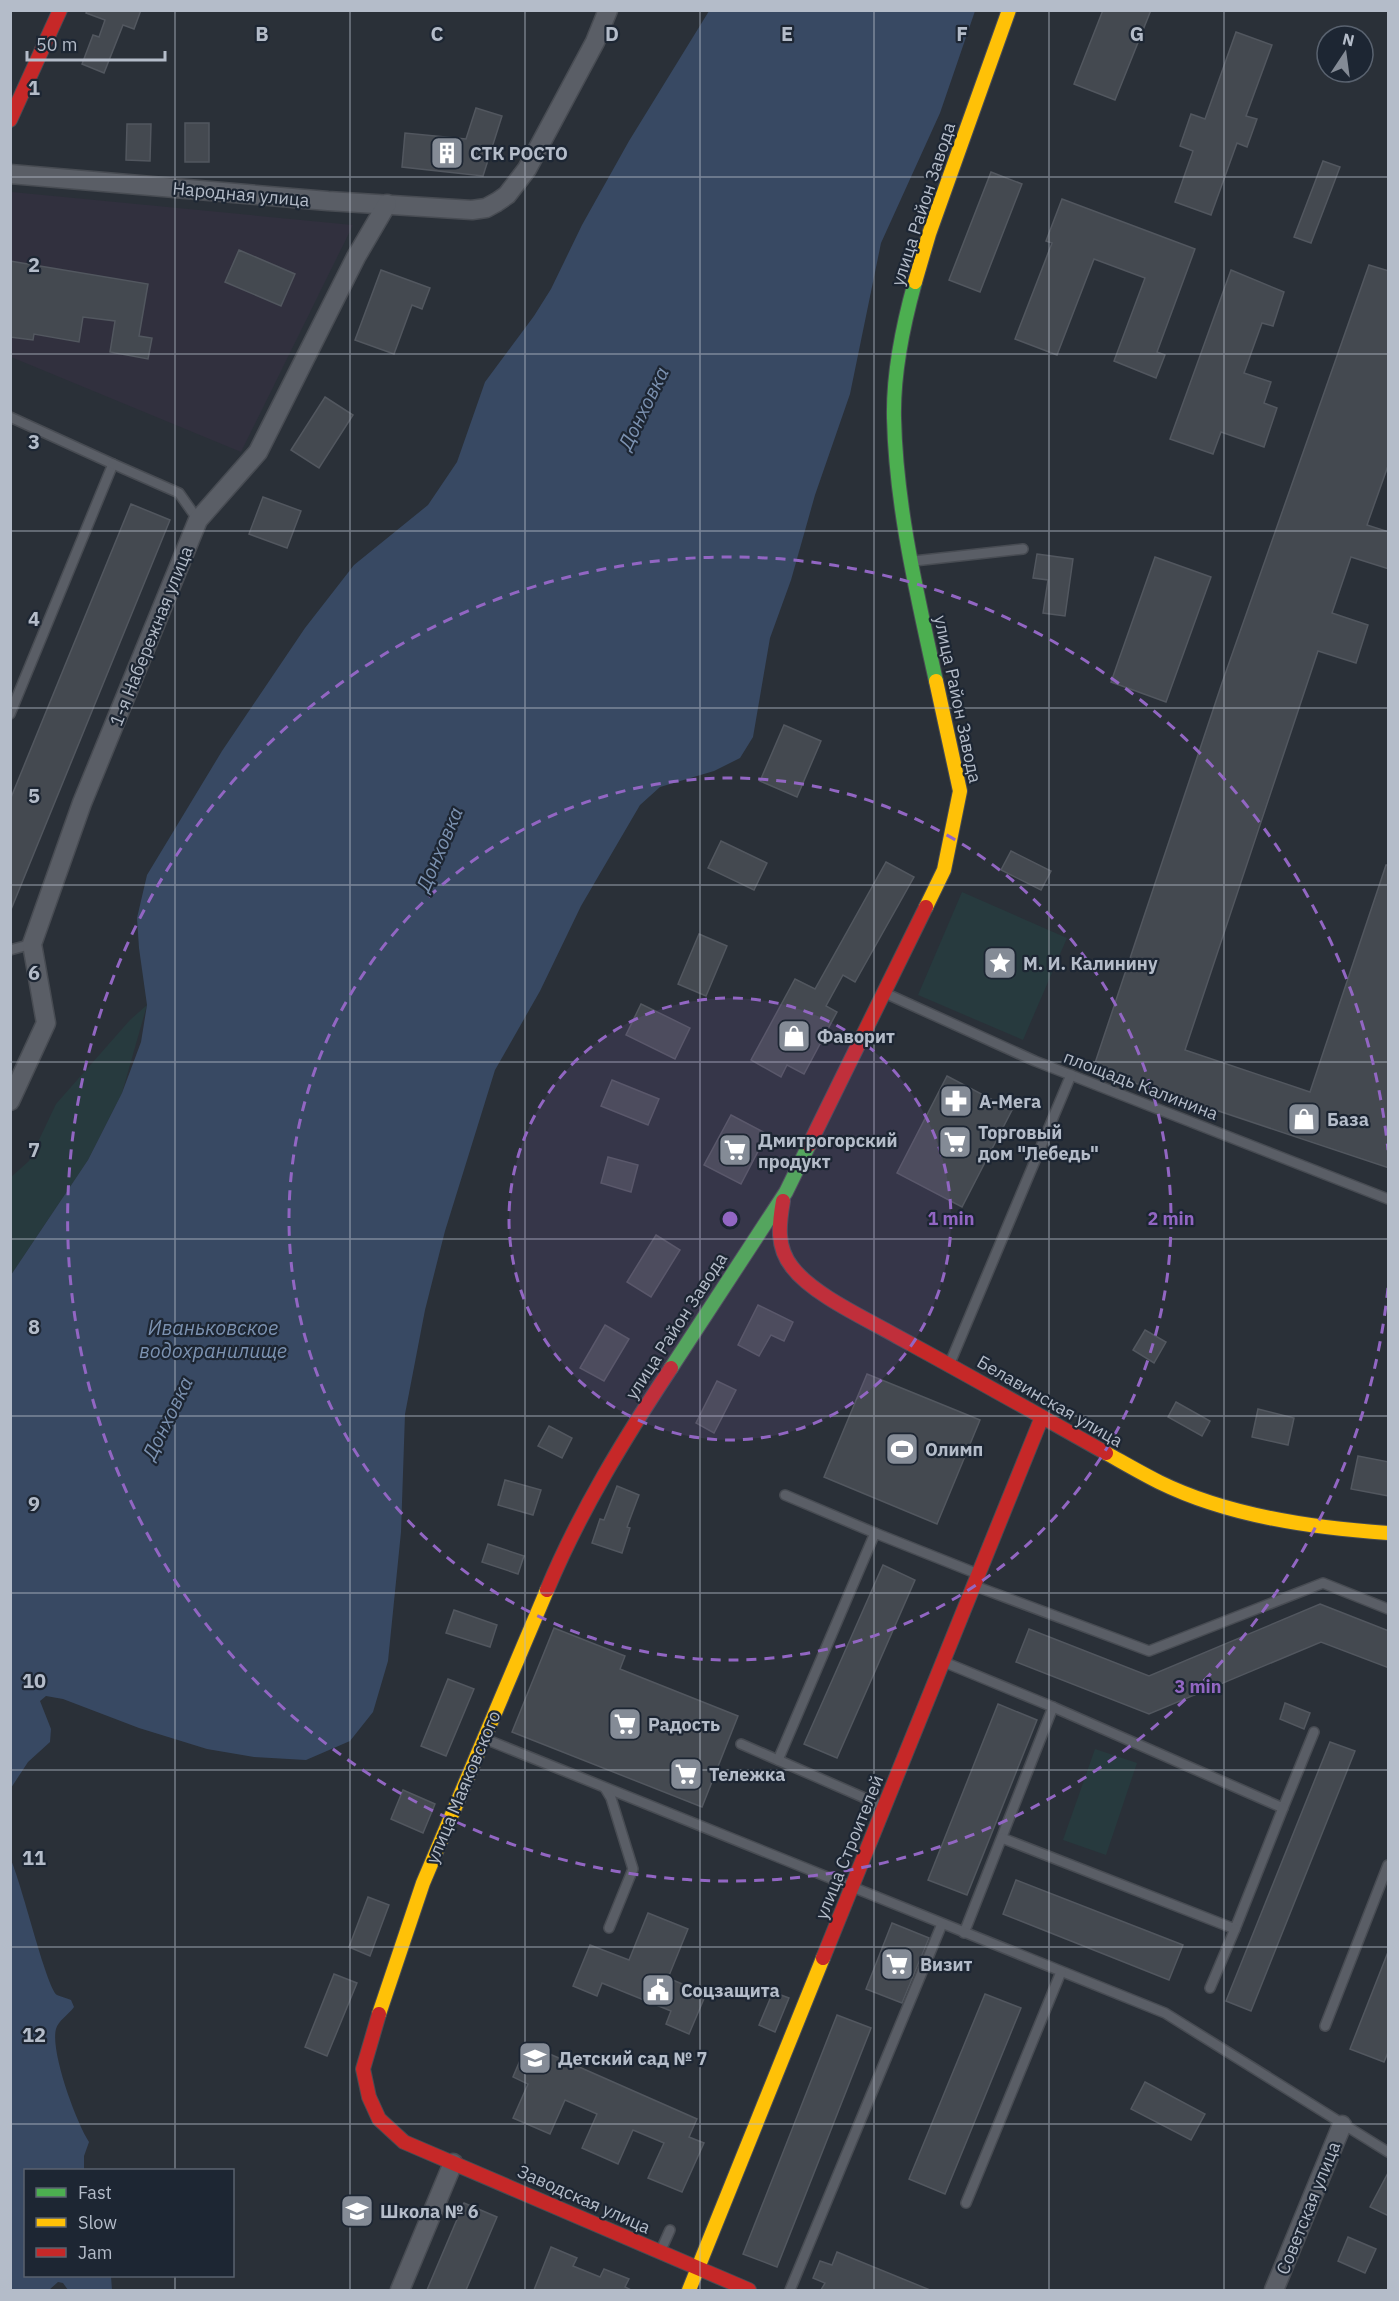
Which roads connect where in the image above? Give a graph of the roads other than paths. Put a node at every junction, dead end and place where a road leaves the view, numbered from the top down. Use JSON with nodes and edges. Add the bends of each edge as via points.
{"nodes":[{"id":1,"x":60,"y":10,"type":"edge"},
{"id":2,"x":608,"y":10,"type":"edge"},
{"id":3,"x":1010,"y":10,"type":"edge"},
{"id":4,"x":10,"y":120,"type":"edge"},
{"id":5,"x":10,"y":174,"type":"edge"},
{"id":6,"x":387,"y":204,"type":"junction"},
{"id":7,"x":10,"y":417,"type":"edge"},
{"id":8,"x":113,"y":464,"type":"junction"},
{"id":9,"x":198,"y":520,"type":"junction"},
{"id":10,"x":1023,"y":549,"type":"dead end"},
{"id":11,"x":911,"y":561,"type":"junction"},
{"id":12,"x":10,"y":714,"type":"edge"},
{"id":13,"x":32,"y":944,"type":"junction"},
{"id":14,"x":10,"y":950,"type":"edge"},
{"id":15,"x":885,"y":993,"type":"junction"},
{"id":16,"x":1071,"y":1075,"type":"junction"},
{"id":17,"x":10,"y":1101,"type":"edge"},
{"id":18,"x":786,"y":1192,"type":"junction"},
{"id":19,"x":1389,"y":1199,"type":"edge"},
{"id":20,"x":950,"y":1365,"type":"junction"},
{"id":21,"x":1042,"y":1418,"type":"junction"},
{"id":22,"x":625,"y":1437,"type":"joint"},
{"id":23,"x":785,"y":1495,"type":"dead end"},
{"id":24,"x":875,"y":1533,"type":"junction"},
{"id":25,"x":1389,"y":1533,"type":"edge"},
{"id":26,"x":977,"y":1580,"type":"junction"},
{"id":27,"x":1389,"y":1609,"type":"edge"},
{"id":28,"x":944,"y":1662,"type":"junction"},
{"id":29,"x":1053,"y":1707,"type":"junction"},
{"id":30,"x":1314,"y":1732,"type":"dead end"},
{"id":31,"x":484,"y":1738,"type":"junction"},
{"id":32,"x":741,"y":1744,"type":"dead end"},
{"id":33,"x":778,"y":1760,"type":"junction"},
{"id":34,"x":605,"y":1788,"type":"junction"},
{"id":35,"x":885,"y":1806,"type":"junction"},
{"id":36,"x":1283,"y":1808,"type":"junction"},
{"id":37,"x":1002,"y":1838,"type":"junction"},
{"id":38,"x":1389,"y":1866,"type":"edge"},
{"id":39,"x":852,"y":1887,"type":"junction"},
{"id":40,"x":942,"y":1924,"type":"junction"},
{"id":41,"x":609,"y":1929,"type":"dead end"},
{"id":42,"x":1235,"y":1929,"type":"junction"},
{"id":43,"x":964,"y":1933,"type":"junction"},
{"id":44,"x":1060,"y":1972,"type":"junction"},
{"id":45,"x":1210,"y":1988,"type":"dead end"},
{"id":46,"x":1325,"y":2026,"type":"dead end"},
{"id":47,"x":1342,"y":2125,"type":"junction"},
{"id":48,"x":404,"y":2142,"type":"joint"},
{"id":49,"x":1389,"y":2152,"type":"edge"},
{"id":50,"x":453,"y":2163,"type":"junction"},
{"id":51,"x":966,"y":2203,"type":"dead end"},
{"id":52,"x":670,"y":2230,"type":"dead end"},
{"id":53,"x":660,"y":2252,"type":"junction"},
{"id":54,"x":698,"y":2269,"type":"junction"},
{"id":55,"x":400,"y":2290,"type":"edge"},
{"id":56,"x":689,"y":2290,"type":"edge"},
{"id":57,"x":749,"y":2290,"type":"edge"},
{"id":58,"x":790,"y":2290,"type":"edge"},
{"id":59,"x":1274,"y":2290,"type":"edge"}],
"edges":[{"from":1,"to":4,"type":"street"},
{"from":2,"to":6,"type":"street","name":"Народная улица","via":[[527,169],[502,198],[486,208],[472,210]]},
{"from":3,"to":11,"type":"street","name":"улица Район Завода","via":[[929,234],[898,364],[894,416],[898,484]]},
{"from":5,"to":6,"type":"street","name":"Народная улица"},
{"from":6,"to":9,"type":"street","name":"1-я Набережная улица","via":[[356,257],[258,452]]},
{"from":7,"to":8,"type":"lane"},
{"from":8,"to":9,"type":"lane","via":[[179,492]]},
{"from":8,"to":12,"type":"lane"},
{"from":9,"to":13,"type":"street","name":"1-я Набережная улица","via":[[82,803]]},
{"from":10,"to":11,"type":"lane"},
{"from":11,"to":15,"type":"street","name":"улица Район Завода","via":[[960,791],[944,870]]},
{"from":13,"to":14,"type":"lane"},
{"from":13,"to":17,"type":"street","name":"1-я Набережная улица","via":[[46,1023]]},
{"from":15,"to":16,"type":"lane","name":"площадь Калинина"},
{"from":15,"to":18,"type":"street","name":"улица Район Завода"},
{"from":16,"to":19,"type":"lane","name":"площадь Калинина"},
{"from":16,"to":20,"type":"lane"},
{"from":18,"to":20,"type":"street","name":"Белавинская улица","via":[[779,1218],[779,1244],[789,1266],[847,1308]]},
{"from":18,"to":22,"type":"street","name":"улица Район Завода"},
{"from":20,"to":21,"type":"street","name":"Белавинская улица"},
{"from":21,"to":25,"type":"street","name":"Белавинская улица","via":[[1160,1483],[1219,1505],[1278,1521]]},
{"from":21,"to":26,"type":"street","name":"улица Строителей"},
{"from":22,"to":31,"type":"street","name":"улица Маяковского","via":[[569,1538]]},
{"from":23,"to":24,"type":"lane"},
{"from":24,"to":26,"type":"lane"},
{"from":24,"to":33,"type":"lane"},
{"from":26,"to":27,"type":"lane","via":[[1149,1651],[1323,1582]]},
{"from":26,"to":28,"type":"street","name":"улица Строителей"},
{"from":28,"to":29,"type":"lane"},
{"from":28,"to":35,"type":"street","name":"улица Строителей"},
{"from":29,"to":36,"type":"lane"},
{"from":29,"to":37,"type":"lane"},
{"from":30,"to":36,"type":"lane"},
{"from":31,"to":34,"type":"lane"},
{"from":31,"to":48,"type":"street","name":"улица Маяковского","via":[[423,1883],[409,1907],[363,2069],[379,2120]]},
{"from":32,"to":33,"type":"lane"},
{"from":33,"to":35,"type":"lane"},
{"from":34,"to":39,"type":"lane"},
{"from":34,"to":41,"type":"lane","via":[[633,1869]]},
{"from":35,"to":39,"type":"street","name":"улица Строителей"},
{"from":36,"to":42,"type":"lane"},
{"from":37,"to":42,"type":"lane"},
{"from":37,"to":43,"type":"lane"},
{"from":38,"to":46,"type":"lane"},
{"from":39,"to":40,"type":"lane"},
{"from":39,"to":54,"type":"street","name":"улица Строителей"},
{"from":40,"to":43,"type":"lane"},
{"from":40,"to":58,"type":"lane"},
{"from":42,"to":45,"type":"lane"},
{"from":43,"to":44,"type":"lane"},
{"from":44,"to":47,"type":"lane","via":[[1165,2013]]},
{"from":44,"to":51,"type":"lane"},
{"from":47,"to":49,"type":"lane"},
{"from":47,"to":59,"type":"street","name":"Советская улица"},
{"from":48,"to":50,"type":"street","name":"Заводская улица"},
{"from":50,"to":53,"type":"street","name":"Заводская улица"},
{"from":50,"to":55,"type":"street"},
{"from":52,"to":53,"type":"lane"},
{"from":53,"to":54,"type":"street","name":"Заводская улица"},
{"from":54,"to":56,"type":"street","name":"улица Строителей"},
{"from":54,"to":57,"type":"street","name":"Заводская улица"}]}
